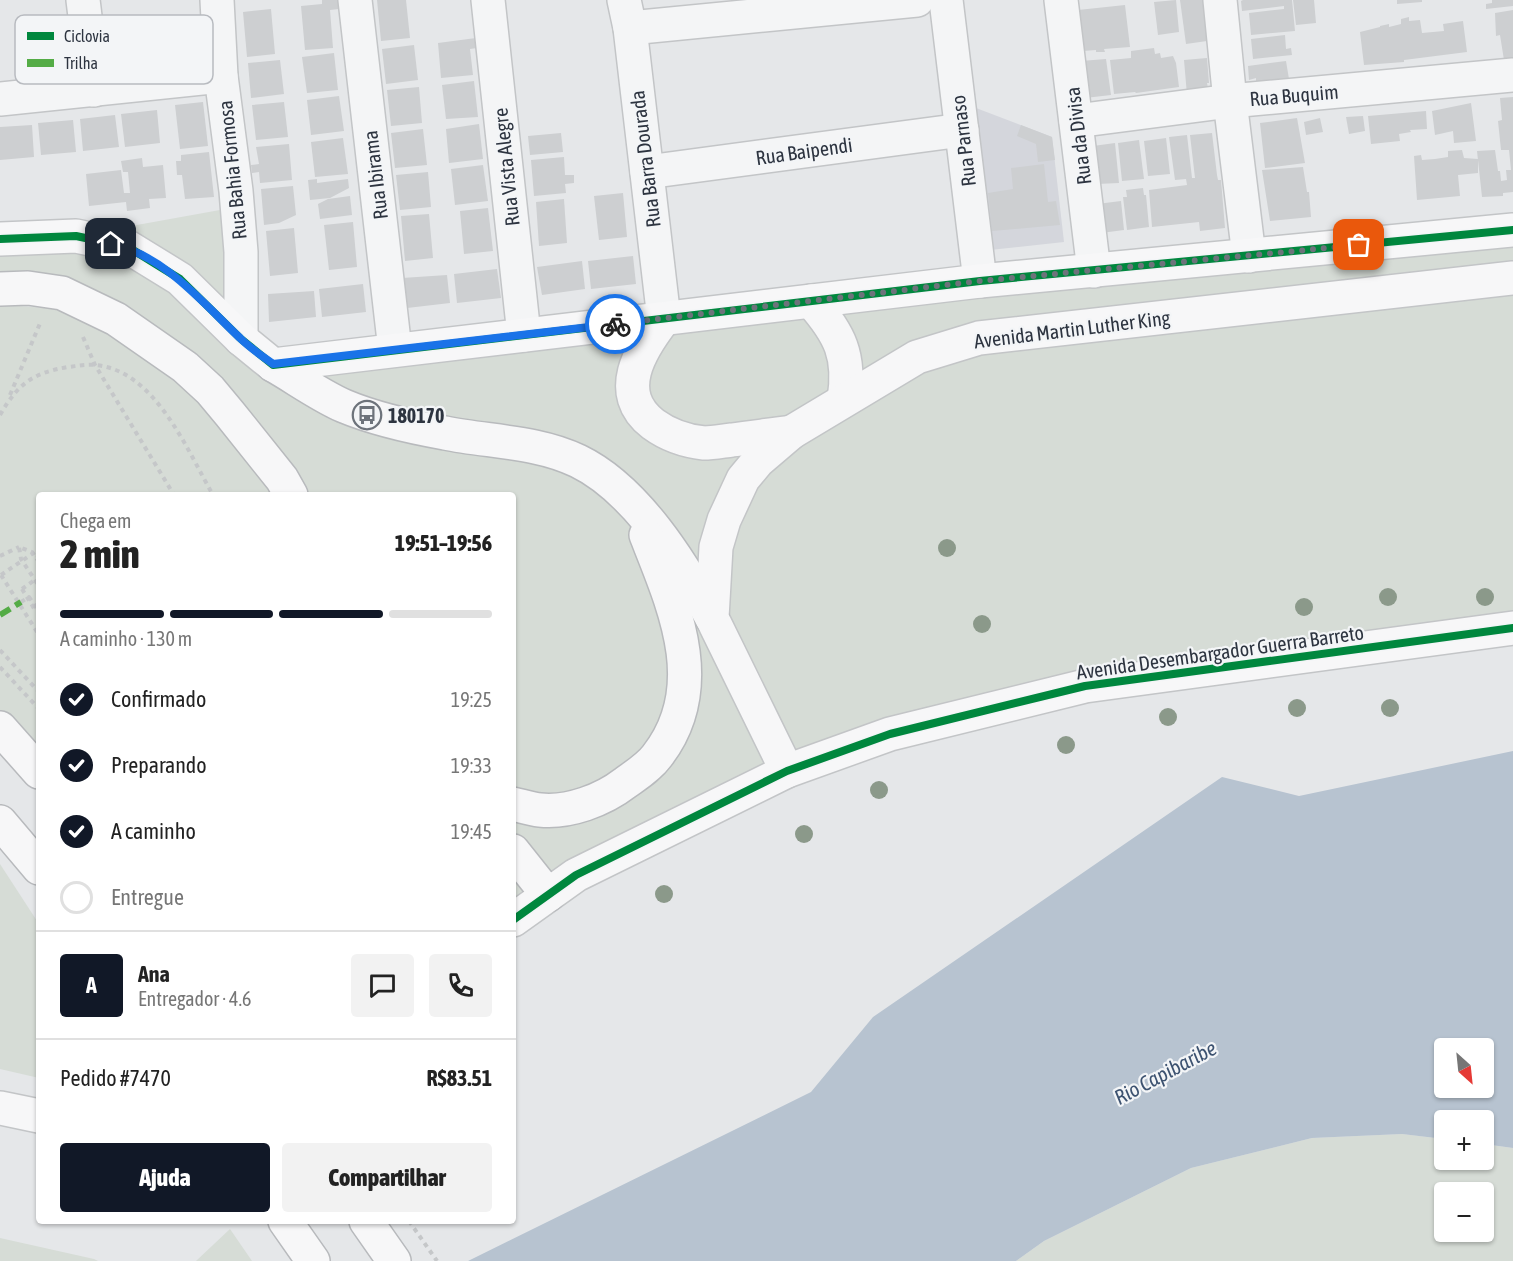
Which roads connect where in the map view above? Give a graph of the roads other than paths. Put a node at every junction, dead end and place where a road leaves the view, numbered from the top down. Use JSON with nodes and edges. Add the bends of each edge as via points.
{"nodes":[{"id":1,"x":83,"y":0,"type":"edge"},
{"id":2,"x":217,"y":0,"type":"edge"},
{"id":3,"x":355,"y":0,"type":"edge"},
{"id":4,"x":488,"y":0,"type":"edge"},
{"id":5,"x":917,"y":0,"type":"edge"},
{"id":6,"x":946,"y":0,"type":"edge"},
{"id":7,"x":1061,"y":0,"type":"edge"},
{"id":8,"x":1220,"y":0,"type":"edge"},
{"id":9,"x":627,"y":14,"type":"edge"},
{"id":10,"x":85,"y":15,"type":"edge"},
{"id":11,"x":1513,"y":75,"type":"edge"},
{"id":12,"x":221,"y":76,"type":"junction"},
{"id":13,"x":213,"y":77,"type":"edge"},
{"id":14,"x":93,"y":84,"type":"edge"},
{"id":15,"x":148,"y":84,"type":"edge"},
{"id":16,"x":94,"y":90,"type":"junction"},
{"id":17,"x":0,"y":99,"type":"edge"},
{"id":18,"x":1230,"y":101,"type":"junction"},
{"id":19,"x":1076,"y":121,"type":"junction"},
{"id":20,"x":962,"y":130,"type":"junction"},
{"id":21,"x":647,"y":172,"type":"junction"},
{"id":22,"x":1513,"y":230,"type":"edge"},
{"id":23,"x":0,"y":239,"type":"edge"},
{"id":24,"x":1249,"y":256,"type":"junction"},
{"id":25,"x":1094,"y":271,"type":"junction"},
{"id":26,"x":1513,"y":278,"type":"edge"},
{"id":27,"x":980,"y":281,"type":"junction"},
{"id":28,"x":0,"y":289,"type":"edge"},
{"id":29,"x":811,"y":301,"type":"junction"},
{"id":30,"x":664,"y":319,"type":"junction"},
{"id":31,"x":524,"y":335,"type":"junction"},
{"id":32,"x":241,"y":339,"type":"junction"},
{"id":33,"x":395,"y":350,"type":"junction"},
{"id":34,"x":273,"y":364,"type":"junction"},
{"id":35,"x":844,"y":400,"type":"junction"},
{"id":36,"x":792,"y":432,"type":"junction"},
{"id":37,"x":289,"y":492,"type":"edge"},
{"id":38,"x":635,"y":506,"type":"junction"},
{"id":39,"x":712,"y":618,"type":"junction"},
{"id":40,"x":1513,"y":628,"type":"edge"},
{"id":41,"x":0,"y":728,"type":"edge"},
{"id":42,"x":36,"y":769,"type":"edge"},
{"id":43,"x":787,"y":771,"type":"junction"},
{"id":44,"x":516,"y":805,"type":"edge"},
{"id":45,"x":0,"y":822,"type":"edge"},
{"id":46,"x":516,"y":855,"type":"edge"},
{"id":47,"x":36,"y":864,"type":"edge"},
{"id":48,"x":548,"y":895,"type":"junction"},
{"id":49,"x":516,"y":918,"type":"edge"},
{"id":50,"x":0,"y":1108,"type":"edge"},
{"id":51,"x":36,"y":1115,"type":"edge"},
{"id":52,"x":287,"y":1224,"type":"edge"},
{"id":53,"x":368,"y":1224,"type":"edge"},
{"id":54,"x":313,"y":1261,"type":"edge"},
{"id":55,"x":394,"y":1261,"type":"edge"}],
"edges":[{"from":1,"to":10,"type":"street"},
{"from":2,"to":12,"type":"street","name":"Rua Bahia Formosa"},
{"from":3,"to":33,"type":"street","name":"Rua Ibirama"},
{"from":4,"to":31,"type":"street","name":"Rua Vista Alegre"},
{"from":5,"to":9,"type":"street"},
{"from":6,"to":20,"type":"street","name":"Rua Parnaso"},
{"from":7,"to":19,"type":"street","name":"Rua da Divisa"},
{"from":8,"to":18,"type":"street"},
{"from":9,"to":21,"type":"street","name":"Rua Barra Dourada"},
{"from":11,"to":18,"type":"street","name":"Rua Buquim"},
{"from":12,"to":13,"type":"street"},
{"from":12,"to":32,"type":"street","name":"Rua Bahia Formosa","via":[[241,252]]},
{"from":14,"to":16,"type":"street"},
{"from":15,"to":16,"type":"street"},
{"from":16,"to":17,"type":"street"},
{"from":18,"to":19,"type":"street","name":"Rua Buquim"},
{"from":18,"to":24,"type":"street"},
{"from":19,"to":25,"type":"street","name":"Rua da Divisa"},
{"from":20,"to":21,"type":"street","name":"Rua Baipendi"},
{"from":20,"to":27,"type":"street","name":"Rua Parnaso"},
{"from":21,"to":30,"type":"street","name":"Rua Barra Dourada"},
{"from":22,"to":24,"type":"main road"},
{"from":23,"to":32,"type":"main road","via":[[76,236],[128,247],[180,279]]},
{"from":24,"to":25,"type":"main road"},
{"from":25,"to":27,"type":"main road"},
{"from":26,"to":35,"type":"main road","name":"Avenida Martin Luther King","via":[[979,338],[917,357]]},
{"from":27,"to":29,"type":"main road"},
{"from":28,"to":37,"type":"main road","via":[[53,291],[89,305],[185,367],[210,390]]},
{"from":29,"to":30,"type":"main road"},
{"from":29,"to":35,"type":"main road","via":[[842,348],[848,378]]},
{"from":30,"to":31,"type":"main road"},
{"from":30,"to":36,"type":"main road","via":[[636,366],[632,384],[634,402],[645,418],[685,441],[707,443]]},
{"from":31,"to":33,"type":"main road"},
{"from":32,"to":34,"type":"main road"},
{"from":33,"to":34,"type":"main road"},
{"from":34,"to":38,"type":"main road","via":[[342,405],[367,415],[445,433],[533,446],[577,460],[607,479]]},
{"from":35,"to":36,"type":"main road","name":"Avenida Martin Luther King"},
{"from":36,"to":39,"type":"main road","name":"Avenida Martin Luther King","via":[[743,479],[724,520],[716,547]]},
{"from":38,"to":39,"type":"main road","via":[[684,568]]},
{"from":38,"to":44,"type":"main road","via":[[672,603],[684,648],[677,722],[656,758],[616,790],[587,804],[560,808],[541,810]]},
{"from":39,"to":43,"type":"main road"},
{"from":40,"to":43,"type":"main road","name":"Avenida Desembargador Guerra Barreto","via":[[1085,686],[890,734]]},
{"from":41,"to":42,"type":"main road"},
{"from":43,"to":48,"type":"main road","name":"Avenida Desembargador Guerra Barreto","via":[[576,875]]},
{"from":45,"to":47,"type":"main road"},
{"from":46,"to":48,"type":"main road"},
{"from":48,"to":49,"type":"main road","name":"Avenida Desembargador Guerra Barreto"},
{"from":50,"to":51,"type":"main road"},
{"from":52,"to":54,"type":"main road"},
{"from":53,"to":55,"type":"main road"}]}
